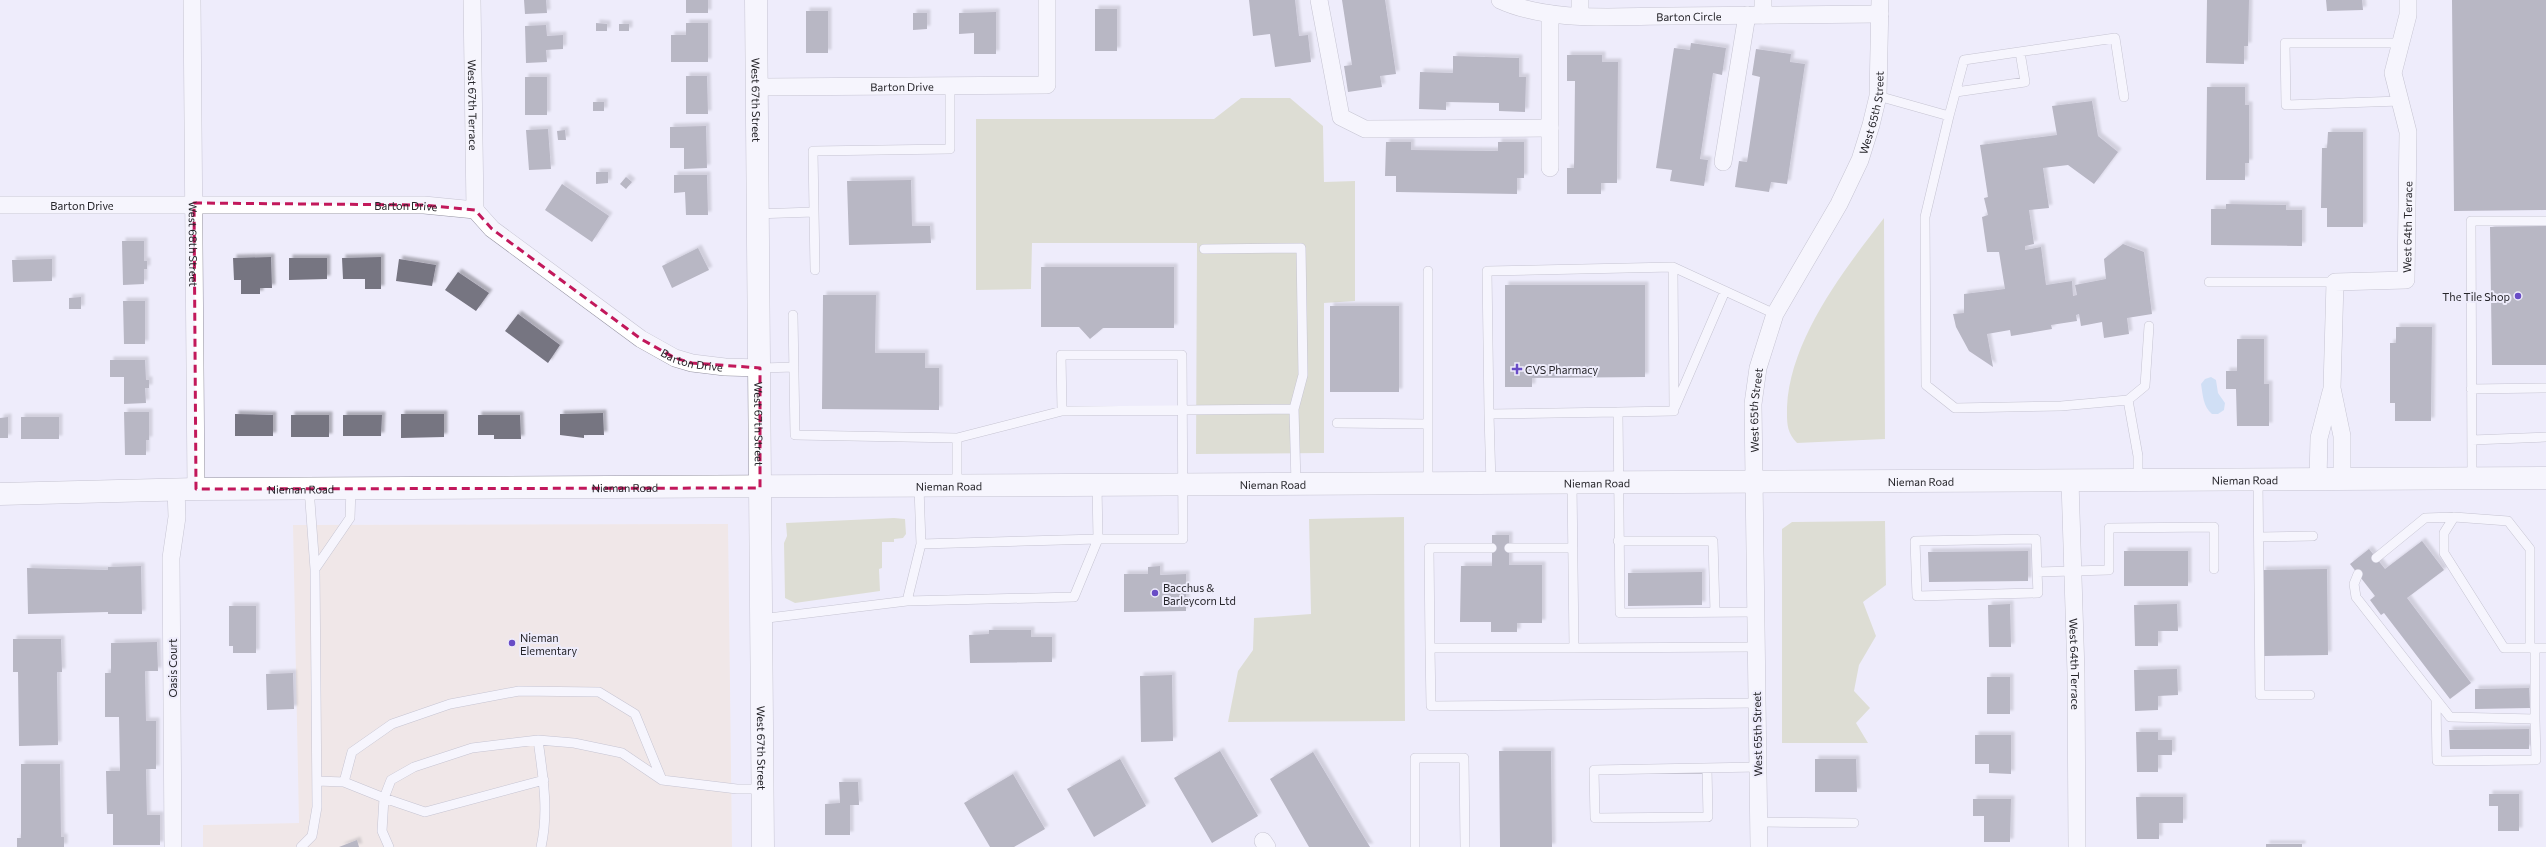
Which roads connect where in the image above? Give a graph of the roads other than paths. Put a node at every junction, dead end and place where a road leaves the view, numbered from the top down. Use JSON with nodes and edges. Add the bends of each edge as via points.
{"nodes":[{"id":1,"x":192,"y":0,"type":"edge"},
{"id":2,"x":472,"y":0,"type":"edge"},
{"id":3,"x":756,"y":0,"type":"edge"},
{"id":4,"x":1047,"y":0,"type":"edge"},
{"id":5,"x":1319,"y":0,"type":"edge"},
{"id":6,"x":1500,"y":0,"type":"edge"},
{"id":7,"x":2408,"y":0,"type":"edge"},
{"id":8,"x":1580,"y":7,"type":"edge"},
{"id":9,"x":1880,"y":7,"type":"edge"},
{"id":10,"x":1758,"y":10,"type":"edge"},
{"id":11,"x":1550,"y":14,"type":"junction"},
{"id":12,"x":2401,"y":43,"type":"junction"},
{"id":13,"x":2020,"y":52,"type":"junction"},
{"id":14,"x":950,"y":85,"type":"junction"},
{"id":15,"x":757,"y":87,"type":"junction"},
{"id":16,"x":1956,"y":92,"type":"junction"},
{"id":17,"x":1878,"y":96,"type":"junction"},
{"id":18,"x":2124,"y":97,"type":"dead end"},
{"id":19,"x":2400,"y":101,"type":"junction"},
{"id":20,"x":1949,"y":116,"type":"junction"},
{"id":21,"x":1550,"y":128,"type":"junction"},
{"id":22,"x":1723,"y":162,"type":"dead end"},
{"id":23,"x":1550,"y":168,"type":"dead end"},
{"id":24,"x":194,"y":203,"type":"junction"},
{"id":25,"x":0,"y":205,"type":"edge"},
{"id":26,"x":475,"y":210,"type":"junction"},
{"id":27,"x":814,"y":212,"type":"junction"},
{"id":28,"x":758,"y":214,"type":"junction"},
{"id":29,"x":2546,"y":221,"type":"edge"},
{"id":30,"x":1204,"y":249,"type":"dead end"},
{"id":31,"x":1673,"y":267,"type":"junction"},
{"id":32,"x":815,"y":270,"type":"dead end"},
{"id":33,"x":1428,"y":271,"type":"dead end"},
{"id":34,"x":2209,"y":282,"type":"dead end"},
{"id":35,"x":2335,"y":282,"type":"junction"},
{"id":36,"x":1725,"y":291,"type":"junction"},
{"id":37,"x":1775,"y":314,"type":"junction"},
{"id":38,"x":793,"y":315,"type":"dead end"},
{"id":39,"x":2149,"y":326,"type":"dead end"},
{"id":40,"x":794,"y":367,"type":"junction"},
{"id":41,"x":760,"y":368,"type":"junction"},
{"id":42,"x":2332,"y":388,"type":"junction"},
{"id":43,"x":2546,"y":388,"type":"edge"},
{"id":44,"x":2471,"y":390,"type":"junction"},
{"id":45,"x":2128,"y":400,"type":"junction"},
{"id":46,"x":1294,"y":409,"type":"junction"},
{"id":47,"x":1182,"y":411,"type":"junction"},
{"id":48,"x":1674,"y":411,"type":"junction"},
{"id":49,"x":1062,"y":412,"type":"junction"},
{"id":50,"x":1618,"y":412,"type":"junction"},
{"id":51,"x":1489,"y":414,"type":"junction"},
{"id":52,"x":1337,"y":423,"type":"dead end"},
{"id":53,"x":1428,"y":424,"type":"junction"},
{"id":54,"x":2546,"y":437,"type":"edge"},
{"id":55,"x":957,"y":438,"type":"junction"},
{"id":56,"x":2472,"y":440,"type":"junction"},
{"id":57,"x":2472,"y":478,"type":"junction"},
{"id":58,"x":2546,"y":478,"type":"edge"},
{"id":59,"x":2342,"y":479,"type":"junction"},
{"id":60,"x":2258,"y":480,"type":"junction"},
{"id":61,"x":2318,"y":480,"type":"junction"},
{"id":62,"x":2070,"y":481,"type":"junction"},
{"id":63,"x":2138,"y":481,"type":"junction"},
{"id":64,"x":1754,"y":482,"type":"junction"},
{"id":65,"x":1572,"y":483,"type":"junction"},
{"id":66,"x":1618,"y":483,"type":"junction"},
{"id":67,"x":1428,"y":484,"type":"junction"},
{"id":68,"x":1491,"y":484,"type":"junction"},
{"id":69,"x":1183,"y":485,"type":"junction"},
{"id":70,"x":1296,"y":485,"type":"junction"},
{"id":71,"x":957,"y":486,"type":"junction"},
{"id":72,"x":1097,"y":486,"type":"junction"},
{"id":73,"x":919,"y":487,"type":"junction"},
{"id":74,"x":309,"y":488,"type":"junction"},
{"id":75,"x":351,"y":488,"type":"junction"},
{"id":76,"x":760,"y":488,"type":"junction"},
{"id":77,"x":186,"y":489,"type":"junction"},
{"id":78,"x":0,"y":494,"type":"edge"},
{"id":79,"x":2454,"y":517,"type":"junction"},
{"id":80,"x":2313,"y":536,"type":"dead end"},
{"id":81,"x":2259,"y":537,"type":"junction"},
{"id":82,"x":1098,"y":539,"type":"junction"},
{"id":83,"x":1618,"y":541,"type":"junction"},
{"id":84,"x":921,"y":544,"type":"junction"},
{"id":85,"x":1492,"y":548,"type":"dead end"},
{"id":86,"x":1509,"y":548,"type":"dead end"},
{"id":87,"x":1573,"y":548,"type":"junction"},
{"id":88,"x":2376,"y":558,"type":"dead end"},
{"id":89,"x":315,"y":569,"type":"junction"},
{"id":90,"x":2214,"y":569,"type":"dead end"},
{"id":91,"x":2073,"y":570,"type":"junction"},
{"id":92,"x":2038,"y":572,"type":"junction"},
{"id":93,"x":2358,"y":574,"type":"dead end"},
{"id":94,"x":907,"y":601,"type":"junction"},
{"id":95,"x":1714,"y":612,"type":"junction"},
{"id":96,"x":1756,"y":612,"type":"junction"},
{"id":97,"x":760,"y":619,"type":"junction"},
{"id":98,"x":1756,"y":647,"type":"junction"},
{"id":99,"x":1430,"y":648,"type":"junction"},
{"id":100,"x":1574,"y":648,"type":"junction"},
{"id":101,"x":2532,"y":648,"type":"junction"},
{"id":102,"x":2546,"y":648,"type":"edge"},
{"id":103,"x":2310,"y":695,"type":"dead end"},
{"id":104,"x":2436,"y":700,"type":"junction"},
{"id":105,"x":1757,"y":703,"type":"junction"},
{"id":106,"x":2536,"y":719,"type":"junction"},
{"id":107,"x":538,"y":740,"type":"junction"},
{"id":108,"x":1758,"y":767,"type":"junction"},
{"id":109,"x":1707,"y":768,"type":"junction"},
{"id":110,"x":544,"y":780,"type":"junction"},
{"id":111,"x":662,"y":780,"type":"junction"},
{"id":112,"x":317,"y":781,"type":"junction"},
{"id":113,"x":344,"y":782,"type":"junction"},
{"id":114,"x":762,"y":789,"type":"junction"},
{"id":115,"x":384,"y":798,"type":"junction"},
{"id":116,"x":1759,"y":822,"type":"junction"},
{"id":117,"x":1854,"y":823,"type":"dead end"},
{"id":118,"x":174,"y":847,"type":"edge"},
{"id":119,"x":301,"y":847,"type":"edge"},
{"id":120,"x":389,"y":847,"type":"edge"},
{"id":121,"x":541,"y":847,"type":"edge"},
{"id":122,"x":763,"y":847,"type":"edge"},
{"id":123,"x":1415,"y":847,"type":"edge"},
{"id":124,"x":1465,"y":847,"type":"edge"},
{"id":125,"x":1759,"y":847,"type":"edge"},
{"id":126,"x":2077,"y":847,"type":"edge"}],
"edges":[{"from":1,"to":24,"type":"street","name":"West 68th Street"},
{"from":2,"to":26,"type":"street","name":"West 67th Terrace"},
{"from":3,"to":15,"type":"main road","name":"West 67th Street"},
{"from":4,"to":14,"type":"street","name":"Barton Drive","via":[[1047,85]]},
{"from":5,"to":21,"type":"street","via":[[1341,118],[1365,129]]},
{"from":6,"to":11,"type":"street","name":"Barton Circle","via":[[1514,6]]},
{"from":7,"to":12,"type":"street","name":"West 64th Terrace","via":[[2408,15]]},
{"from":8,"to":10,"type":"street","name":"Barton Circle"},
{"from":8,"to":11,"type":"street","name":"Barton Circle"},
{"from":9,"to":10,"type":"street","name":"Barton Circle"},
{"from":9,"to":17,"type":"street","name":"West 65th Street"},
{"from":10,"to":22,"type":"street"},
{"from":11,"to":21,"type":"street"},
{"from":12,"to":19,"type":"street","name":"West 64th Terrace","via":[[2393,73]]},
{"from":12,"to":19,"type":"lane","via":[[2285,43],[2286,105]]},
{"from":13,"to":16,"type":"lane","via":[[1964,60]]},
{"from":13,"to":16,"type":"lane","via":[[2025,82]]},
{"from":13,"to":18,"type":"lane","via":[[2115,38]]},
{"from":14,"to":15,"type":"street","name":"Barton Drive"},
{"from":14,"to":27,"type":"lane","via":[[950,149],[813,151]]},
{"from":15,"to":28,"type":"main road","name":"West 67th Street"},
{"from":16,"to":20,"type":"lane"},
{"from":17,"to":20,"type":"lane"},
{"from":17,"to":37,"type":"street","name":"West 65th Street","via":[[1860,160],[1839,204]]},
{"from":19,"to":35,"type":"street","name":"West 64th Terrace","via":[[2408,132],[2406,280]]},
{"from":20,"to":45,"type":"lane","via":[[1925,217],[1926,385],[1955,408],[2061,406]]},
{"from":21,"to":23,"type":"street"},
{"from":24,"to":25,"type":"street","name":"Barton Drive"},
{"from":24,"to":26,"type":"street","name":"Barton Drive","via":[[424,205]]},
{"from":24,"to":77,"type":"street","name":"West 68th Street"},
{"from":26,"to":41,"type":"street","name":"Barton Drive","via":[[492,229],[641,339],[674,358],[692,363]]},
{"from":27,"to":28,"type":"lane"},
{"from":27,"to":32,"type":"lane"},
{"from":28,"to":41,"type":"main road","name":"West 67th Street"},
{"from":29,"to":44,"type":"lane","via":[[2471,221]]},
{"from":30,"to":46,"type":"lane","via":[[1301,248],[1303,375]]},
{"from":31,"to":36,"type":"lane"},
{"from":31,"to":48,"type":"lane"},
{"from":31,"to":51,"type":"lane","via":[[1487,272]]},
{"from":33,"to":53,"type":"lane"},
{"from":34,"to":35,"type":"lane"},
{"from":35,"to":42,"type":"street"},
{"from":36,"to":37,"type":"lane"},
{"from":36,"to":48,"type":"lane"},
{"from":37,"to":64,"type":"street","name":"West 65th Street","via":[[1758,368],[1753,404]]},
{"from":38,"to":40,"type":"lane"},
{"from":39,"to":45,"type":"lane","via":[[2145,386]]},
{"from":40,"to":41,"type":"lane"},
{"from":40,"to":55,"type":"lane","via":[[795,435]]},
{"from":41,"to":76,"type":"main road","name":"West 67th Street"},
{"from":42,"to":59,"type":"street","via":[[2342,436]]},
{"from":42,"to":61,"type":"street","via":[[2319,438]]},
{"from":43,"to":44,"type":"lane"},
{"from":44,"to":56,"type":"lane"},
{"from":45,"to":63,"type":"lane","via":[[2138,456]]},
{"from":46,"to":47,"type":"lane"},
{"from":46,"to":70,"type":"lane"},
{"from":47,"to":49,"type":"lane"},
{"from":47,"to":49,"type":"lane","via":[[1182,355],[1061,355]]},
{"from":47,"to":69,"type":"lane"},
{"from":48,"to":50,"type":"lane"},
{"from":49,"to":55,"type":"lane"},
{"from":50,"to":51,"type":"lane"},
{"from":50,"to":66,"type":"lane"},
{"from":51,"to":68,"type":"lane"},
{"from":52,"to":53,"type":"lane"},
{"from":53,"to":67,"type":"lane"},
{"from":54,"to":56,"type":"lane"},
{"from":55,"to":71,"type":"lane"},
{"from":56,"to":57,"type":"lane"},
{"from":57,"to":58,"type":"main road","name":"Nieman Road"},
{"from":57,"to":59,"type":"main road","name":"Nieman Road"},
{"from":59,"to":61,"type":"main road","name":"Nieman Road"},
{"from":60,"to":61,"type":"main road","name":"Nieman Road"},
{"from":60,"to":63,"type":"main road","name":"Nieman Road"},
{"from":60,"to":81,"type":"lane"},
{"from":62,"to":63,"type":"main road","name":"Nieman Road"},
{"from":62,"to":64,"type":"main road","name":"Nieman Road"},
{"from":62,"to":91,"type":"street","name":"West 64th Terrace"},
{"from":64,"to":66,"type":"main road","name":"Nieman Road"},
{"from":64,"to":96,"type":"street","name":"West 65th Street"},
{"from":65,"to":66,"type":"main road","name":"Nieman Road"},
{"from":65,"to":68,"type":"main road","name":"Nieman Road"},
{"from":65,"to":87,"type":"lane"},
{"from":66,"to":83,"type":"lane"},
{"from":67,"to":68,"type":"main road","name":"Nieman Road"},
{"from":67,"to":70,"type":"main road","name":"Nieman Road"},
{"from":69,"to":70,"type":"main road","name":"Nieman Road"},
{"from":69,"to":72,"type":"main road","name":"Nieman Road"},
{"from":69,"to":82,"type":"lane","via":[[1183,539]]},
{"from":71,"to":72,"type":"main road","name":"Nieman Road"},
{"from":71,"to":73,"type":"main road","name":"Nieman Road"},
{"from":72,"to":82,"type":"lane"},
{"from":73,"to":76,"type":"main road","name":"Nieman Road"},
{"from":73,"to":84,"type":"lane"},
{"from":74,"to":75,"type":"main road","name":"Nieman Road"},
{"from":74,"to":77,"type":"main road","name":"Nieman Road"},
{"from":74,"to":89,"type":"lane"},
{"from":75,"to":76,"type":"main road","name":"Nieman Road"},
{"from":75,"to":89,"type":"lane","via":[[350,518]]},
{"from":76,"to":97,"type":"main road","name":"West 67th Street"},
{"from":77,"to":78,"type":"main road","name":"Nieman Road"},
{"from":77,"to":118,"type":"street","name":"Oasis Court","via":[[177,517],[171,558]]},
{"from":79,"to":88,"type":"lane","via":[[2425,518]]},
{"from":79,"to":101,"type":"lane","via":[[2444,533],[2444,553],[2504,648]]},
{"from":79,"to":101,"type":"lane","via":[[2508,521],[2530,549]]},
{"from":80,"to":81,"type":"lane"},
{"from":81,"to":103,"type":"lane","via":[[2260,695]]},
{"from":82,"to":84,"type":"lane"},
{"from":82,"to":94,"type":"lane","via":[[1074,597]]},
{"from":83,"to":95,"type":"lane","via":[[1713,541]]},
{"from":83,"to":95,"type":"lane","via":[[1620,613]]},
{"from":84,"to":94,"type":"lane"},
{"from":85,"to":99,"type":"lane","via":[[1429,548]]},
{"from":86,"to":87,"type":"lane"},
{"from":87,"to":100,"type":"lane"},
{"from":89,"to":112,"type":"lane"},
{"from":90,"to":91,"type":"lane","via":[[2214,527],[2109,528],[2109,570]]},
{"from":91,"to":92,"type":"lane"},
{"from":91,"to":126,"type":"street","name":"West 64th Terrace"},
{"from":92,"to":92,"type":"lane","via":[[2036,539],[1915,541],[1917,596],[2038,593]]},
{"from":93,"to":104,"type":"lane","via":[[2354,584],[2356,597]]},
{"from":94,"to":97,"type":"lane"},
{"from":95,"to":96,"type":"lane"},
{"from":96,"to":98,"type":"street","name":"West 65th Street"},
{"from":97,"to":114,"type":"main road","name":"West 67th Street"},
{"from":98,"to":100,"type":"lane"},
{"from":98,"to":105,"type":"street","name":"West 65th Street"},
{"from":99,"to":100,"type":"lane"},
{"from":99,"to":105,"type":"lane","via":[[1431,706]]},
{"from":101,"to":102,"type":"lane"},
{"from":101,"to":106,"type":"lane"},
{"from":104,"to":106,"type":"lane","via":[[2450,717]]},
{"from":104,"to":106,"type":"lane","via":[[2437,761],[2536,760]]},
{"from":105,"to":108,"type":"street","name":"West 65th Street"},
{"from":107,"to":110,"type":"lane"},
{"from":107,"to":111,"type":"lane","via":[[622,753]]},
{"from":107,"to":115,"type":"lane","via":[[472,748],[414,767],[391,780]]},
{"from":108,"to":109,"type":"lane"},
{"from":108,"to":116,"type":"street","name":"West 65th Street"},
{"from":109,"to":109,"type":"lane","via":[[1594,770],[1595,818],[1708,817]]},
{"from":110,"to":115,"type":"lane","via":[[425,812]]},
{"from":110,"to":121,"type":"lane","via":[[545,829]]},
{"from":111,"to":113,"type":"lane","via":[[635,714],[599,692],[519,692],[450,704],[392,724],[352,752]]},
{"from":111,"to":114,"type":"lane","via":[[737,789]]},
{"from":112,"to":113,"type":"lane"},
{"from":112,"to":119,"type":"lane","via":[[317,807],[312,836]]},
{"from":113,"to":115,"type":"lane"},
{"from":114,"to":122,"type":"main road","name":"West 67th Street"},
{"from":115,"to":120,"type":"lane","via":[[382,831]]},
{"from":116,"to":117,"type":"lane"},
{"from":116,"to":125,"type":"street","name":"West 65th Street"},
{"from":123,"to":124,"type":"lane","via":[[1415,758],[1464,758]]}]}
